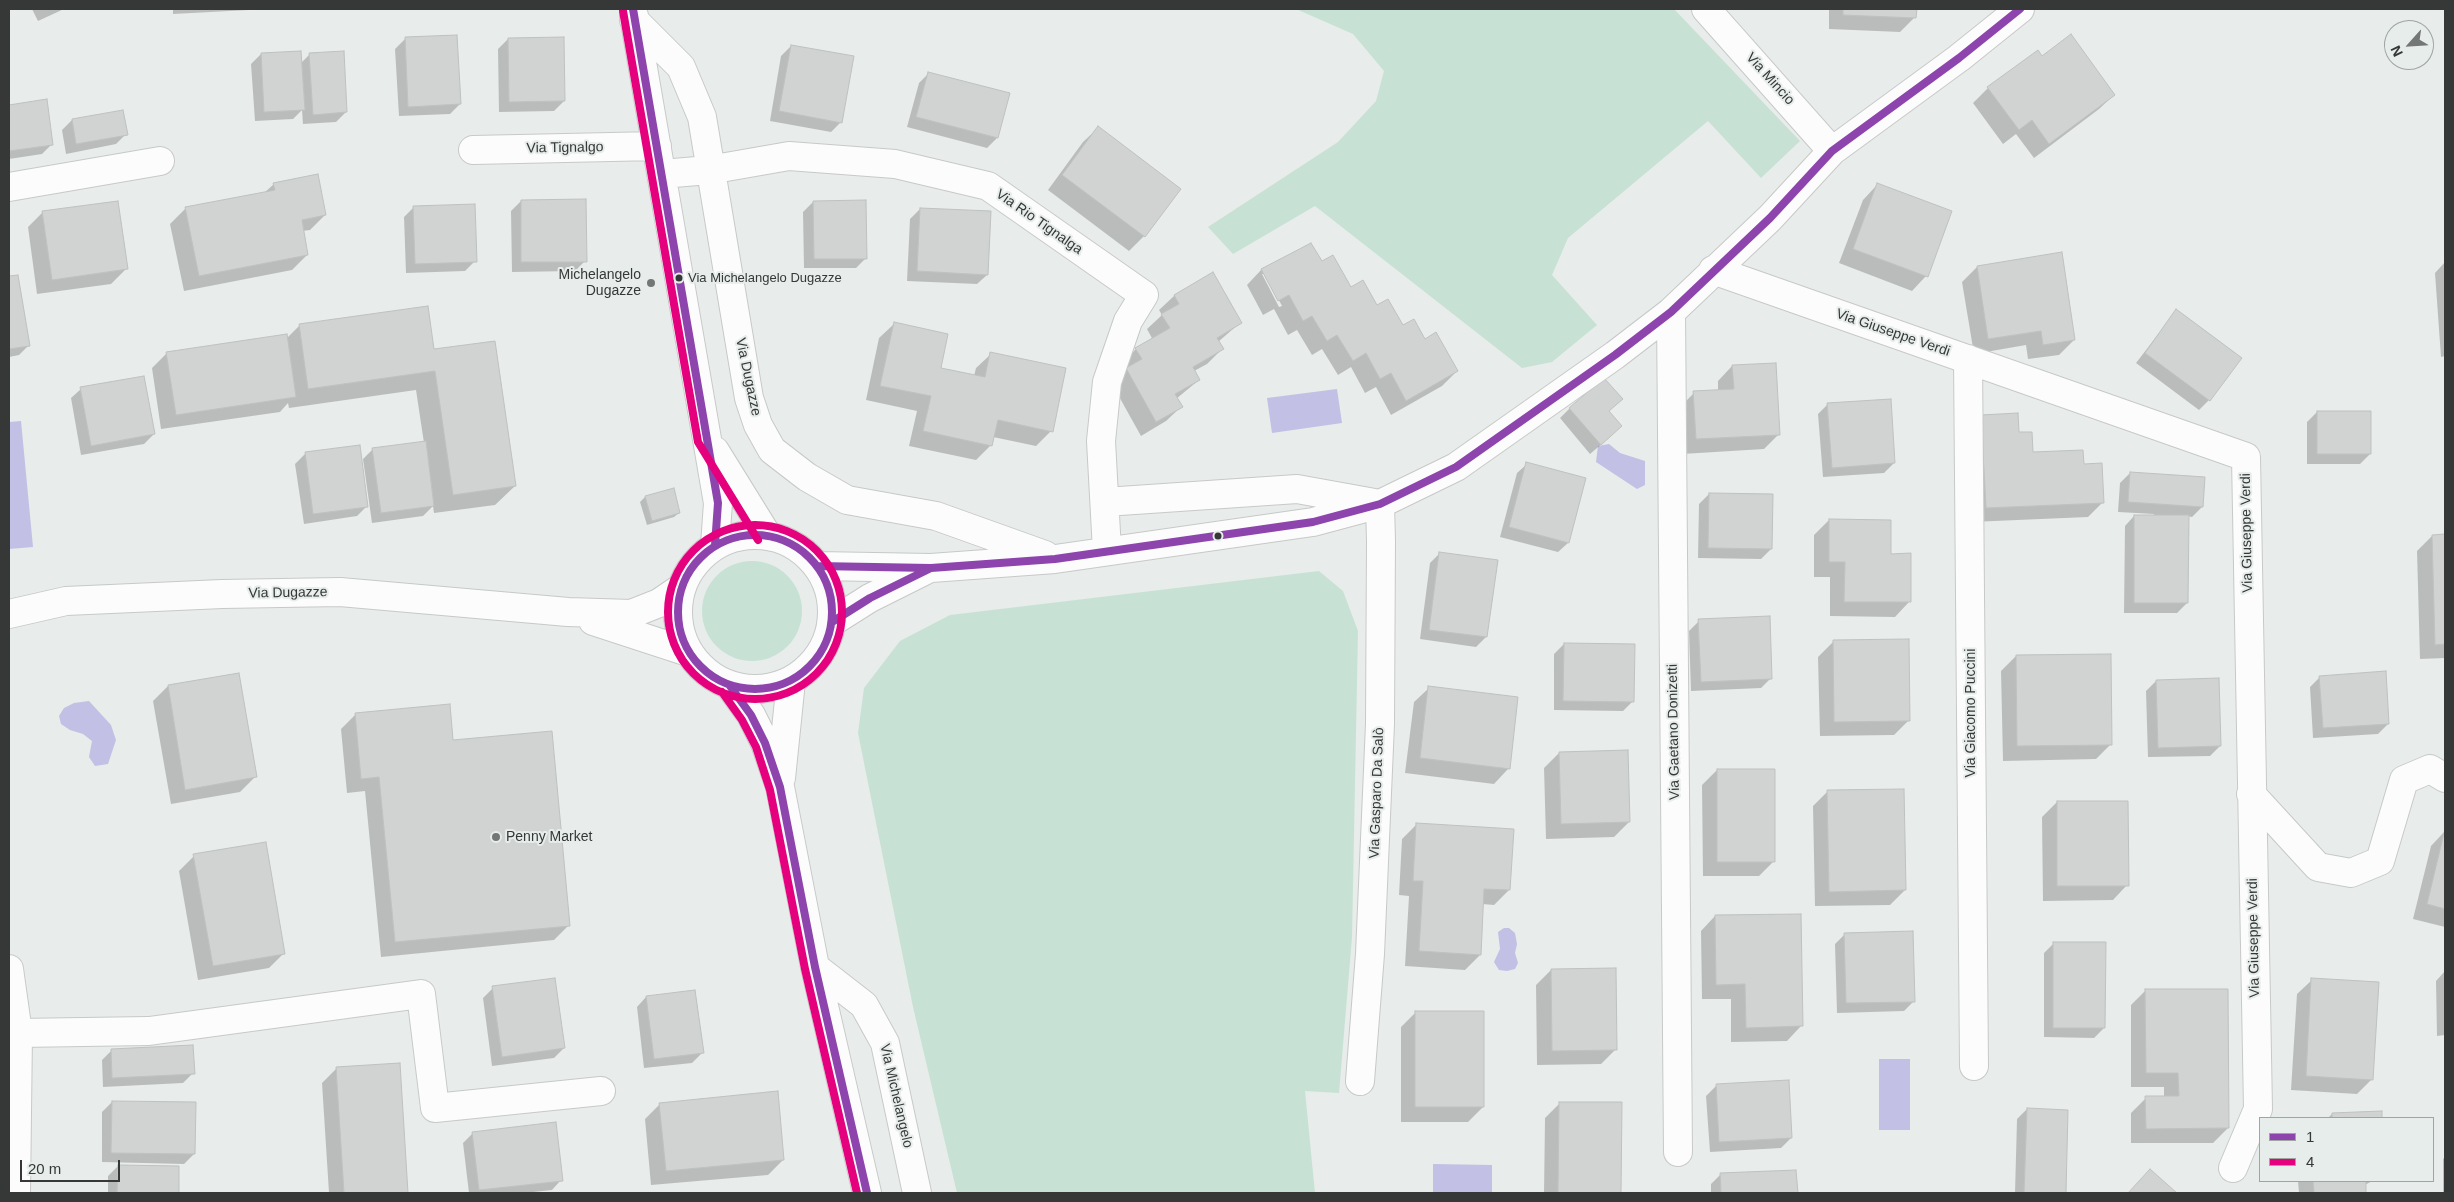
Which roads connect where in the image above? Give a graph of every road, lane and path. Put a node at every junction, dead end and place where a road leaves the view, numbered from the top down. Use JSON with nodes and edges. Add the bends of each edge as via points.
{"nodes":[{"id":1,"x":1706,"y":9,"type":"edge"},
{"id":2,"x":2020,"y":9,"type":"edge"},
{"id":3,"x":634,"y":14,"type":"edge"},
{"id":4,"x":657,"y":146,"type":"junction"},
{"id":5,"x":473,"y":150,"type":"dead end"},
{"id":6,"x":1832,"y":151,"type":"junction"},
{"id":7,"x":160,"y":161,"type":"dead end"},
{"id":8,"x":710,"y":170,"type":"junction"},
{"id":9,"x":662,"y":174,"type":"junction"},
{"id":10,"x":9,"y":188,"type":"edge"},
{"id":11,"x":1714,"y":270,"type":"junction"},
{"id":12,"x":1670,"y":312,"type":"junction"},
{"id":13,"x":1968,"y":360,"type":"junction"},
{"id":14,"x":708,"y":439,"type":"junction"},
{"id":15,"x":1105,"y":502,"type":"junction"},
{"id":16,"x":1380,"y":504,"type":"junction"},
{"id":17,"x":767,"y":535,"type":"junction"},
{"id":18,"x":715,"y":545,"type":"junction"},
{"id":19,"x":1108,"y":551,"type":"junction"},
{"id":20,"x":1056,"y":558,"type":"junction"},
{"id":21,"x":817,"y":566,"type":"junction"},
{"id":22,"x":931,"y":568,"type":"junction"},
{"id":23,"x":681,"y":588,"type":"junction"},
{"id":24,"x":568,"y":612,"type":"junction"},
{"id":25,"x":9,"y":614,"type":"edge"},
{"id":26,"x":832,"y":622,"type":"junction"},
{"id":27,"x":688,"y":652,"type":"junction"},
{"id":28,"x":791,"y":681,"type":"junction"},
{"id":29,"x":730,"y":686,"type":"junction"},
{"id":30,"x":2445,"y":778,"type":"edge"},
{"id":31,"x":780,"y":787,"type":"junction"},
{"id":32,"x":2250,"y":794,"type":"junction"},
{"id":33,"x":815,"y":967,"type":"junction"},
{"id":34,"x":9,"y":970,"type":"edge"},
{"id":35,"x":18,"y":1033,"type":"junction"},
{"id":36,"x":1974,"y":1066,"type":"dead end"},
{"id":37,"x":1360,"y":1081,"type":"dead end"},
{"id":38,"x":601,"y":1092,"type":"dead end"},
{"id":39,"x":1678,"y":1152,"type":"dead end"},
{"id":40,"x":2233,"y":1168,"type":"dead end"},
{"id":41,"x":16,"y":1193,"type":"edge"},
{"id":42,"x":867,"y":1193,"type":"edge"},
{"id":43,"x":917,"y":1193,"type":"edge"}],
"edges":[{"from":1,"to":6,"type":"street","name":"Via Mincio"},
{"from":2,"to":6,"type":"street","name":"Via Dugazze"},
{"from":3,"to":4,"type":"street"},
{"from":3,"to":8,"type":"street","name":"Via Dugazze","via":[[681,67],[702,117]]},
{"from":4,"to":5,"type":"street","name":"Via Tignalgo"},
{"from":4,"to":9,"type":"street"},
{"from":6,"to":11,"type":"street","name":"Via Dugazze","via":[[1770,218]]},
{"from":7,"to":10,"type":"street"},
{"from":8,"to":9,"type":"street","name":"Via Rio Tignalga"},
{"from":8,"to":15,"type":"street","name":"Via Rio Tignalga","via":[[789,156],[895,164],[988,186],[1144,295],[1128,321],[1107,382],[1101,441]]},
{"from":8,"to":20,"type":"street","name":"Via Dugazze","via":[[750,398],[758,425],[772,450],[807,477],[847,500],[936,516]]},
{"from":9,"to":14,"type":"street"},
{"from":11,"to":12,"type":"street","name":"Via Dugazze"},
{"from":11,"to":13,"type":"street","name":"Via Giuseppe Verdi"},
{"from":12,"to":16,"type":"street","name":"Via Dugazze","via":[[1615,356],[1456,467]]},
{"from":12,"to":39,"type":"street","name":"Via Gaetano Donizetti"},
{"from":13,"to":32,"type":"street","name":"Via Giuseppe Verdi","via":[[2246,457]]},
{"from":13,"to":36,"type":"street","name":"Via Giacomo Puccini"},
{"from":14,"to":17,"type":"street"},
{"from":14,"to":18,"type":"street","via":[[718,503]]},
{"from":15,"to":16,"type":"street","via":[[1297,489]]},
{"from":15,"to":19,"type":"street","name":"Via Rio Tignalga"},
{"from":16,"to":19,"type":"street","name":"Via Dugazze","via":[[1314,522]]},
{"from":16,"to":37,"type":"street","name":"Via Gasparo Da Salò","via":[[1380,724],[1370,954]]},
{"from":17,"to":18,"type":"street","via":[[740,536]]},
{"from":17,"to":21,"type":"street","via":[[786,540]]},
{"from":18,"to":23,"type":"street","via":[[688,571]]},
{"from":19,"to":20,"type":"street","name":"Via Dugazze"},
{"from":20,"to":22,"type":"street","name":"Via Dugazze"},
{"from":21,"to":22,"type":"street","name":"Via Dugazze"},
{"from":21,"to":26,"type":"street","via":[[827,583],[832,602]]},
{"from":22,"to":26,"type":"street","name":"Via Dugazze","via":[[870,598]]},
{"from":23,"to":24,"type":"street","name":"Via Dugazze","via":[[632,614]]},
{"from":23,"to":27,"type":"street","via":[[677,610]]},
{"from":24,"to":25,"type":"street","name":"Via Dugazze","via":[[340,592],[66,601]]},
{"from":24,"to":27,"type":"street","name":"Via Dugazze"},
{"from":26,"to":28,"type":"street","via":[[825,646],[810,666]]},
{"from":27,"to":29,"type":"street","via":[[699,666]]},
{"from":28,"to":29,"type":"street","via":[[772,688],[751,690]]},
{"from":28,"to":31,"type":"street"},
{"from":29,"to":31,"type":"street","via":[[751,715]]},
{"from":30,"to":32,"type":"street","via":[[2430,769],[2404,780],[2380,861],[2352,873],[2318,866]]},
{"from":31,"to":33,"type":"street"},
{"from":32,"to":40,"type":"street","name":"Via Giuseppe Verdi","via":[[2258,1109]]},
{"from":33,"to":42,"type":"street"},
{"from":33,"to":43,"type":"street","name":"Via Michelangelo","via":[[864,1005],[885,1043]]},
{"from":34,"to":35,"type":"street"},
{"from":35,"to":38,"type":"street","via":[[149,1031],[421,994],[435,1108]]},
{"from":35,"to":41,"type":"street"}]}
